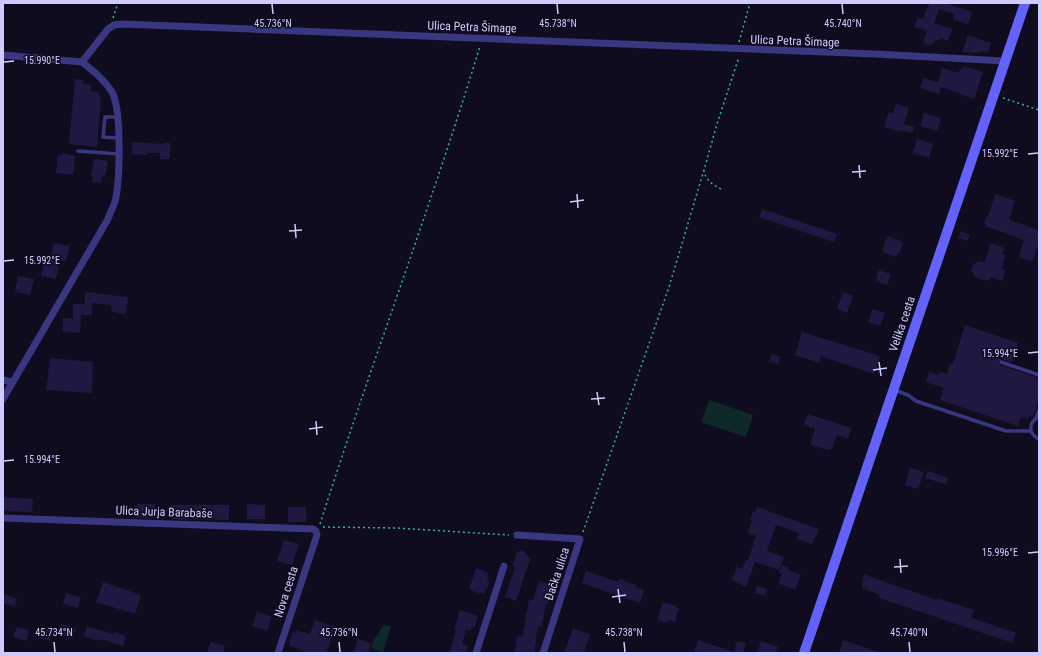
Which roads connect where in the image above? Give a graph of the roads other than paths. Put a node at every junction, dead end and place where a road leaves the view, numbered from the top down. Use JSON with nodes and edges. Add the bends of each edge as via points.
{"nodes":[{"id":1,"x":1025,"y":3,"type":"edge"},
{"id":2,"x":3,"y":55,"type":"edge"},
{"id":3,"x":1005,"y":61,"type":"junction"},
{"id":4,"x":82,"y":62,"type":"junction"},
{"id":5,"x":118,"y":118,"type":"junction"},
{"id":6,"x":118,"y":138,"type":"junction"},
{"id":7,"x":78,"y":151,"type":"dead end"},
{"id":8,"x":119,"y":154,"type":"junction"},
{"id":9,"x":1001,"y":362,"type":"dead end"},
{"id":10,"x":1039,"y":375,"type":"edge"},
{"id":11,"x":3,"y":380,"type":"edge"},
{"id":12,"x":12,"y":382,"type":"junction"},
{"id":13,"x":893,"y":390,"type":"junction"},
{"id":14,"x":3,"y":399,"type":"edge"},
{"id":15,"x":1039,"y":410,"type":"edge"},
{"id":16,"x":1038,"y":417,"type":"edge"},
{"id":17,"x":1031,"y":431,"type":"junction"},
{"id":18,"x":1039,"y":439,"type":"edge"},
{"id":19,"x":3,"y":518,"type":"edge"},
{"id":20,"x":518,"y":536,"type":"road end"},
{"id":21,"x":316,"y":538,"type":"joint"},
{"id":22,"x":504,"y":566,"type":"dead end"},
{"id":23,"x":278,"y":653,"type":"edge"},
{"id":24,"x":476,"y":653,"type":"edge"},
{"id":25,"x":542,"y":653,"type":"edge"},
{"id":26,"x":804,"y":653,"type":"edge"}],
"edges":[{"from":1,"to":3,"type":"main road","name":"Velika cesta"},
{"from":2,"to":4,"type":"street"},
{"from":3,"to":4,"type":"street","name":"Ulica Petra Šimage","via":[[122,24],[108,29]]},
{"from":3,"to":13,"type":"main road","name":"Velika cesta"},
{"from":4,"to":5,"type":"street","via":[[104,81],[113,93]]},
{"from":5,"to":6,"type":"street"},
{"from":5,"to":6,"type":"lane","via":[[105,117],[103,137]]},
{"from":6,"to":8,"type":"street"},
{"from":7,"to":8,"type":"lane"},
{"from":8,"to":12,"type":"street","via":[[115,202],[108,219]]},
{"from":9,"to":10,"type":"lane"},
{"from":11,"to":12,"type":"street"},
{"from":12,"to":14,"type":"street"},
{"from":13,"to":17,"type":"lane","via":[[916,401],[1006,431]]},
{"from":13,"to":26,"type":"main road","name":"Velika cesta"},
{"from":15,"to":16,"type":"lane"},
{"from":16,"to":17,"type":"lane","via":[[1032,424]]},
{"from":17,"to":18,"type":"lane"},
{"from":19,"to":21,"type":"street","name":"Ulica Jurja Barabaše","via":[[310,528],[316,531]]},
{"from":20,"to":25,"type":"street","name":"Đačka ulica","via":[[580,538]]},
{"from":21,"to":23,"type":"street","name":"Nova cesta"},
{"from":22,"to":24,"type":"street"}]}
